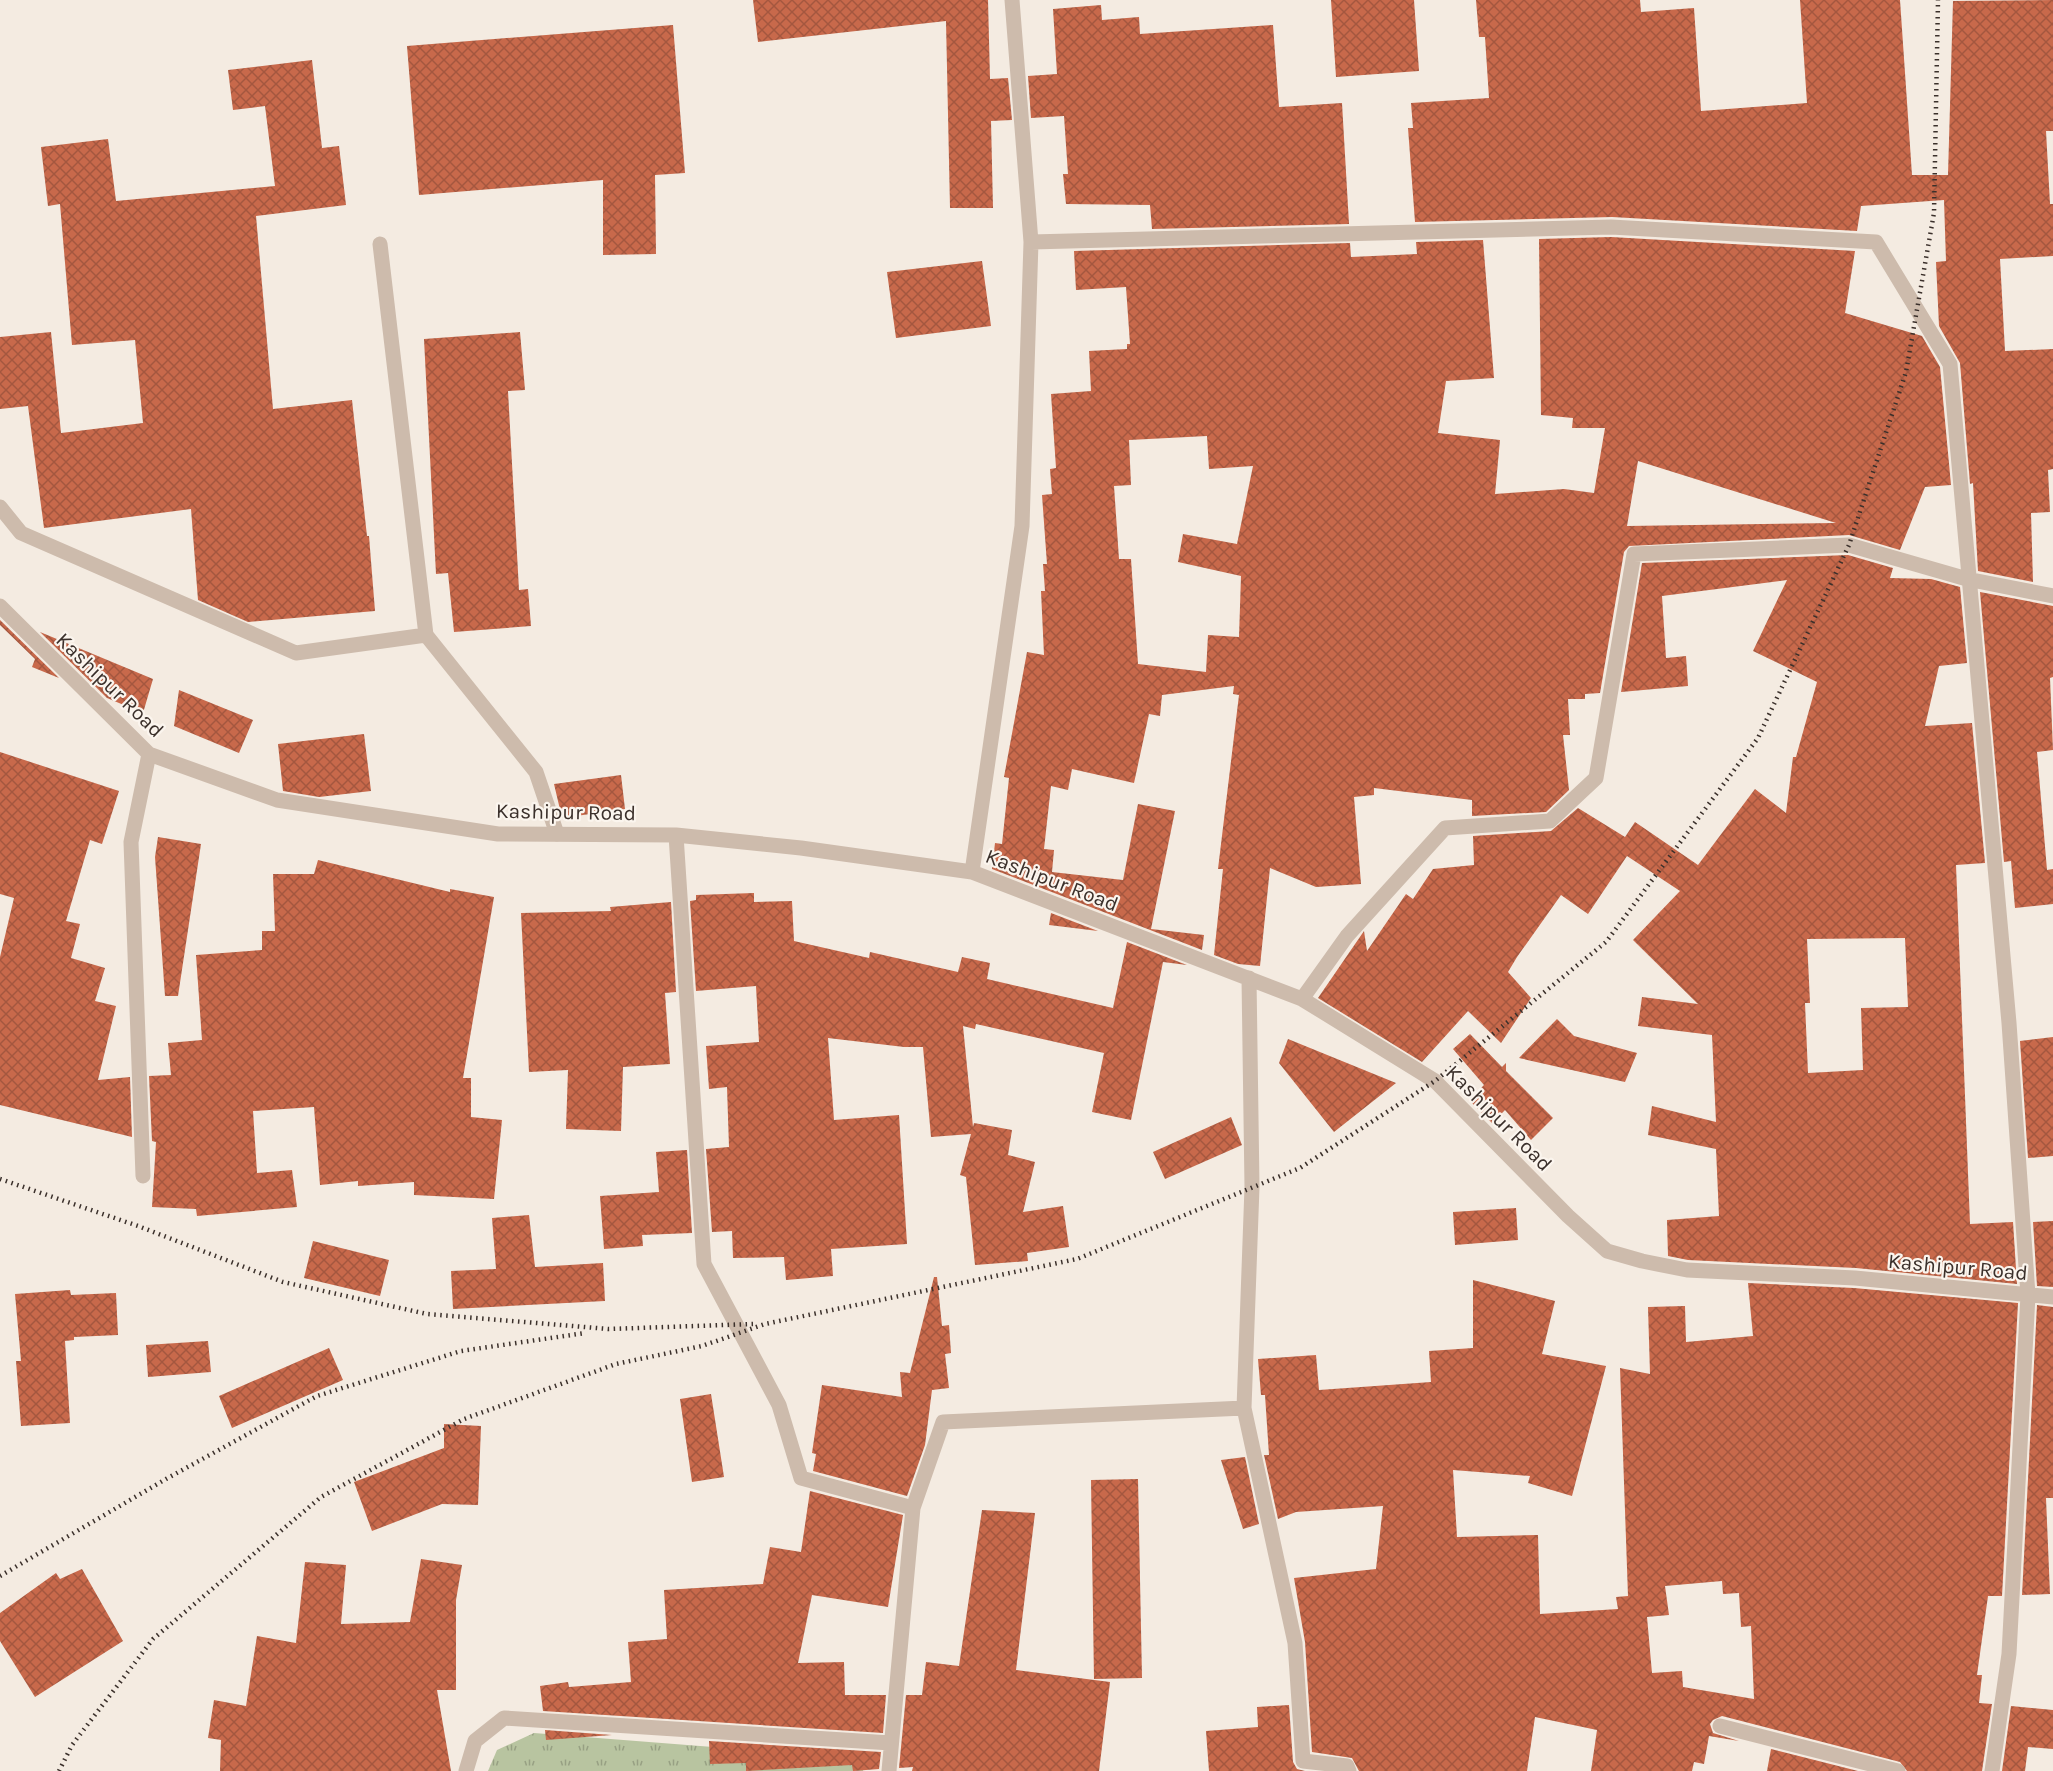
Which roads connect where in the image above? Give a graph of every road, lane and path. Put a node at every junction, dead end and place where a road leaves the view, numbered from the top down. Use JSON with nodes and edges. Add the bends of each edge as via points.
{"nodes":[{"id":1,"x":1011,"y":0,"type":"edge"},
{"id":2,"x":1031,"y":242,"type":"junction"},
{"id":3,"x":380,"y":244,"type":"dead end"},
{"id":4,"x":0,"y":507,"type":"edge"},
{"id":5,"x":1967,"y":579,"type":"junction"},
{"id":6,"x":2053,"y":596,"type":"edge"},
{"id":7,"x":0,"y":606,"type":"edge"},
{"id":8,"x":426,"y":635,"type":"junction"},
{"id":9,"x":149,"y":754,"type":"junction"},
{"id":10,"x":557,"y":834,"type":"junction"},
{"id":11,"x":676,"y":835,"type":"junction"},
{"id":12,"x":972,"y":872,"type":"junction"},
{"id":13,"x":1249,"y":978,"type":"junction"},
{"id":14,"x":1302,"y":999,"type":"junction"},
{"id":15,"x":143,"y":1176,"type":"dead end"},
{"id":16,"x":2028,"y":1295,"type":"junction"},
{"id":17,"x":2053,"y":1297,"type":"edge"},
{"id":18,"x":1244,"y":1408,"type":"junction"},
{"id":19,"x":914,"y":1508,"type":"junction"},
{"id":20,"x":1720,"y":1726,"type":"dead end"},
{"id":21,"x":891,"y":1743,"type":"junction"},
{"id":22,"x":466,"y":1771,"type":"edge"},
{"id":23,"x":889,"y":1771,"type":"edge"},
{"id":24,"x":1349,"y":1771,"type":"edge"},
{"id":25,"x":1898,"y":1771,"type":"edge"},
{"id":26,"x":1992,"y":1771,"type":"edge"}],
"edges":[{"from":1,"to":2,"type":"street"},
{"from":2,"to":5,"type":"street","via":[[1611,227],[1876,242],[1950,364]]},
{"from":2,"to":12,"type":"street","via":[[1022,526]]},
{"from":3,"to":8,"type":"street"},
{"from":4,"to":8,"type":"street","via":[[21,533],[296,653]]},
{"from":5,"to":6,"type":"street"},
{"from":5,"to":14,"type":"street","via":[[1849,545],[1634,554],[1596,778],[1550,821],[1445,828],[1347,936]]},
{"from":5,"to":16,"type":"street","via":[[2009,1023]]},
{"from":7,"to":9,"type":"street","name":"Kashipur Road"},
{"from":8,"to":10,"type":"street","via":[[536,772]]},
{"from":9,"to":10,"type":"street","name":"Kashipur Road","via":[[277,800],[498,834]]},
{"from":9,"to":15,"type":"street","via":[[131,842]]},
{"from":10,"to":11,"type":"street","name":"Kashipur Road"},
{"from":11,"to":12,"type":"street","name":"Kashipur Road"},
{"from":11,"to":19,"type":"street","via":[[704,1264],[779,1405],[801,1478]]},
{"from":12,"to":13,"type":"street","name":"Kashipur Road"},
{"from":13,"to":14,"type":"street","name":"Kashipur Road"},
{"from":13,"to":18,"type":"street","via":[[1252,1187]]},
{"from":14,"to":16,"type":"street","name":"Kashipur Road","via":[[1435,1081],[1607,1251],[1687,1270],[1855,1278]]},
{"from":16,"to":17,"type":"street","name":"Kashipur Road"},
{"from":16,"to":26,"type":"street","via":[[2008,1654]]},
{"from":18,"to":19,"type":"street","via":[[943,1422]]},
{"from":18,"to":24,"type":"street","via":[[1295,1643],[1304,1761],[1347,1766]]},
{"from":19,"to":21,"type":"street"},
{"from":20,"to":25,"type":"street"},
{"from":21,"to":22,"type":"street","via":[[504,1718],[475,1741]]},
{"from":21,"to":23,"type":"street"}]}
